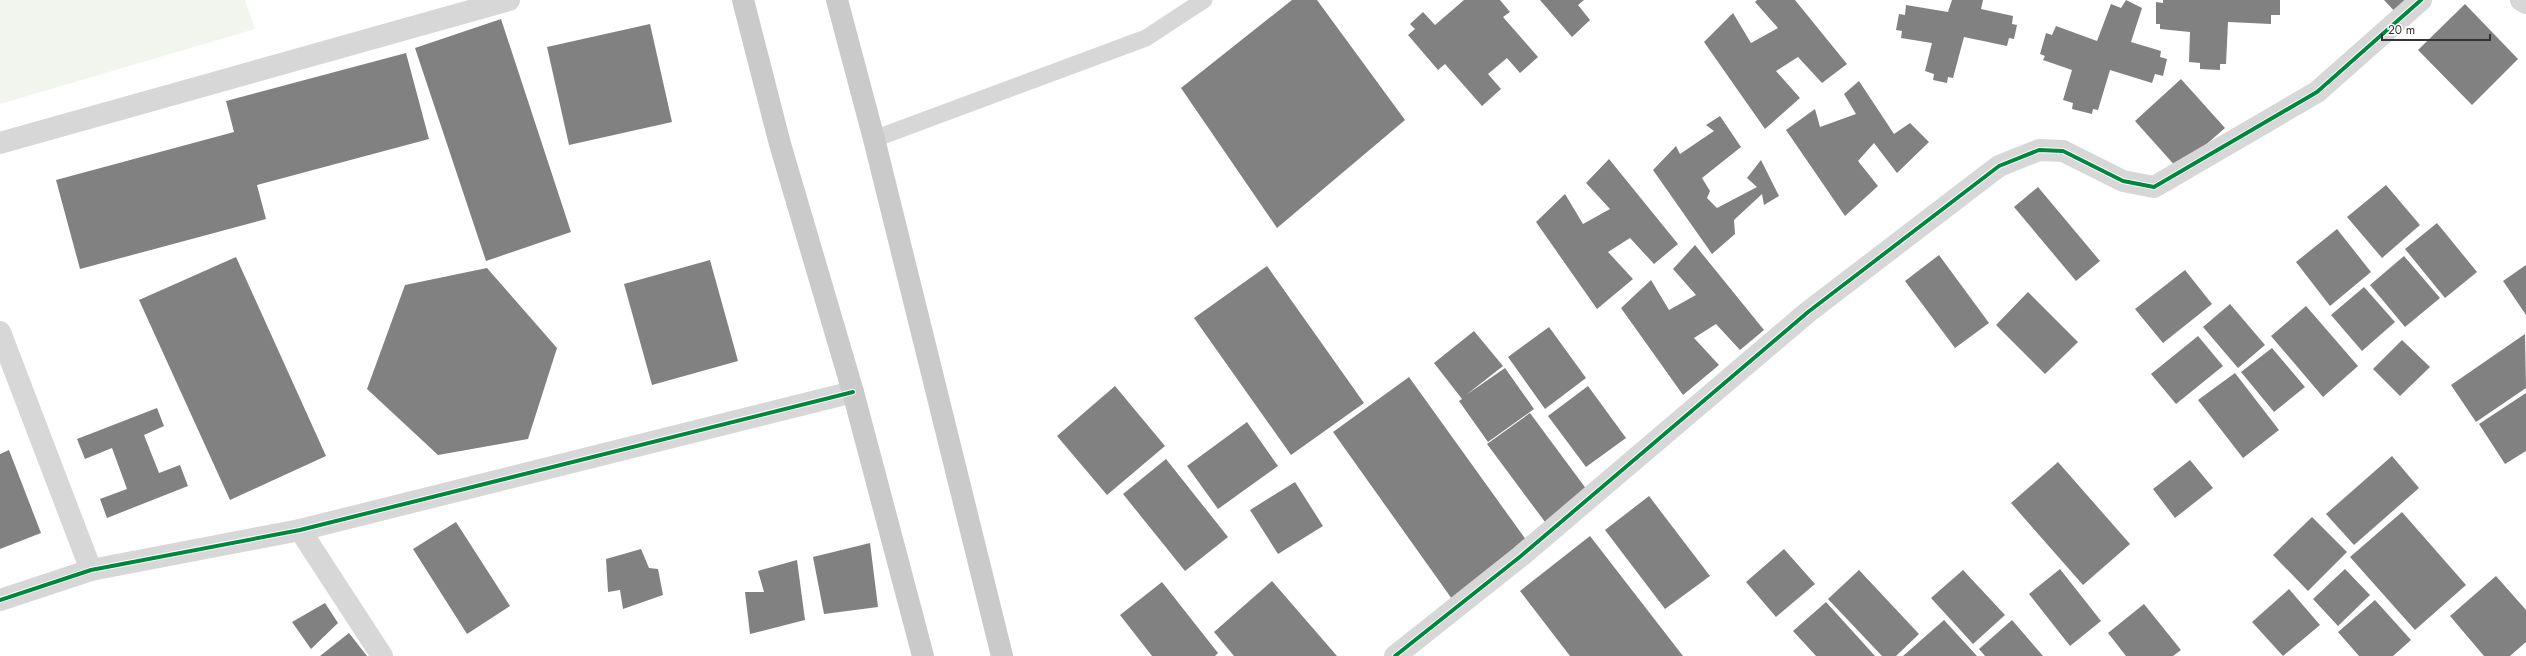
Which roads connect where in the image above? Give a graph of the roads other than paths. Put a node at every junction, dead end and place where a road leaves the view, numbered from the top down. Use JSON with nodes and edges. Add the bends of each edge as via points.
{"nodes":[{"id":1,"x":509,"y":0,"type":"edge"},
{"id":2,"x":743,"y":0,"type":"edge"},
{"id":3,"x":837,"y":0,"type":"edge"},
{"id":4,"x":1204,"y":0,"type":"edge"},
{"id":5,"x":2420,"y":0,"type":"edge"},
{"id":6,"x":2521,"y":0,"type":"edge"},
{"id":7,"x":2526,"y":3,"type":"edge"},
{"id":8,"x":874,"y":139,"type":"junction"},
{"id":9,"x":0,"y":143,"type":"edge"},
{"id":10,"x":0,"y":332,"type":"edge"},
{"id":11,"x":853,"y":392,"type":"junction"},
{"id":12,"x":300,"y":530,"type":"junction"},
{"id":13,"x":91,"y":570,"type":"junction"},
{"id":14,"x":0,"y":600,"type":"edge"},
{"id":15,"x":382,"y":656,"type":"edge"},
{"id":16,"x":923,"y":656,"type":"edge"},
{"id":17,"x":1002,"y":656,"type":"edge"},
{"id":18,"x":1395,"y":656,"type":"edge"}],
"edges":[{"from":1,"to":9,"type":"street"},
{"from":2,"to":11,"type":"main road","via":[[780,144]]},
{"from":3,"to":8,"type":"main road"},
{"from":4,"to":8,"type":"lane","via":[[1146,38]]},
{"from":5,"to":18,"type":"street","via":[[2317,92],[2154,187],[2123,181],[2063,151],[2039,150],[1999,166],[1808,312],[1521,556]]},
{"from":6,"to":7,"type":"street"},
{"from":8,"to":17,"type":"main road"},
{"from":10,"to":13,"type":"street"},
{"from":11,"to":12,"type":"street"},
{"from":11,"to":16,"type":"main road"},
{"from":12,"to":13,"type":"street"},
{"from":12,"to":15,"type":"street"},
{"from":13,"to":14,"type":"street"}]}
